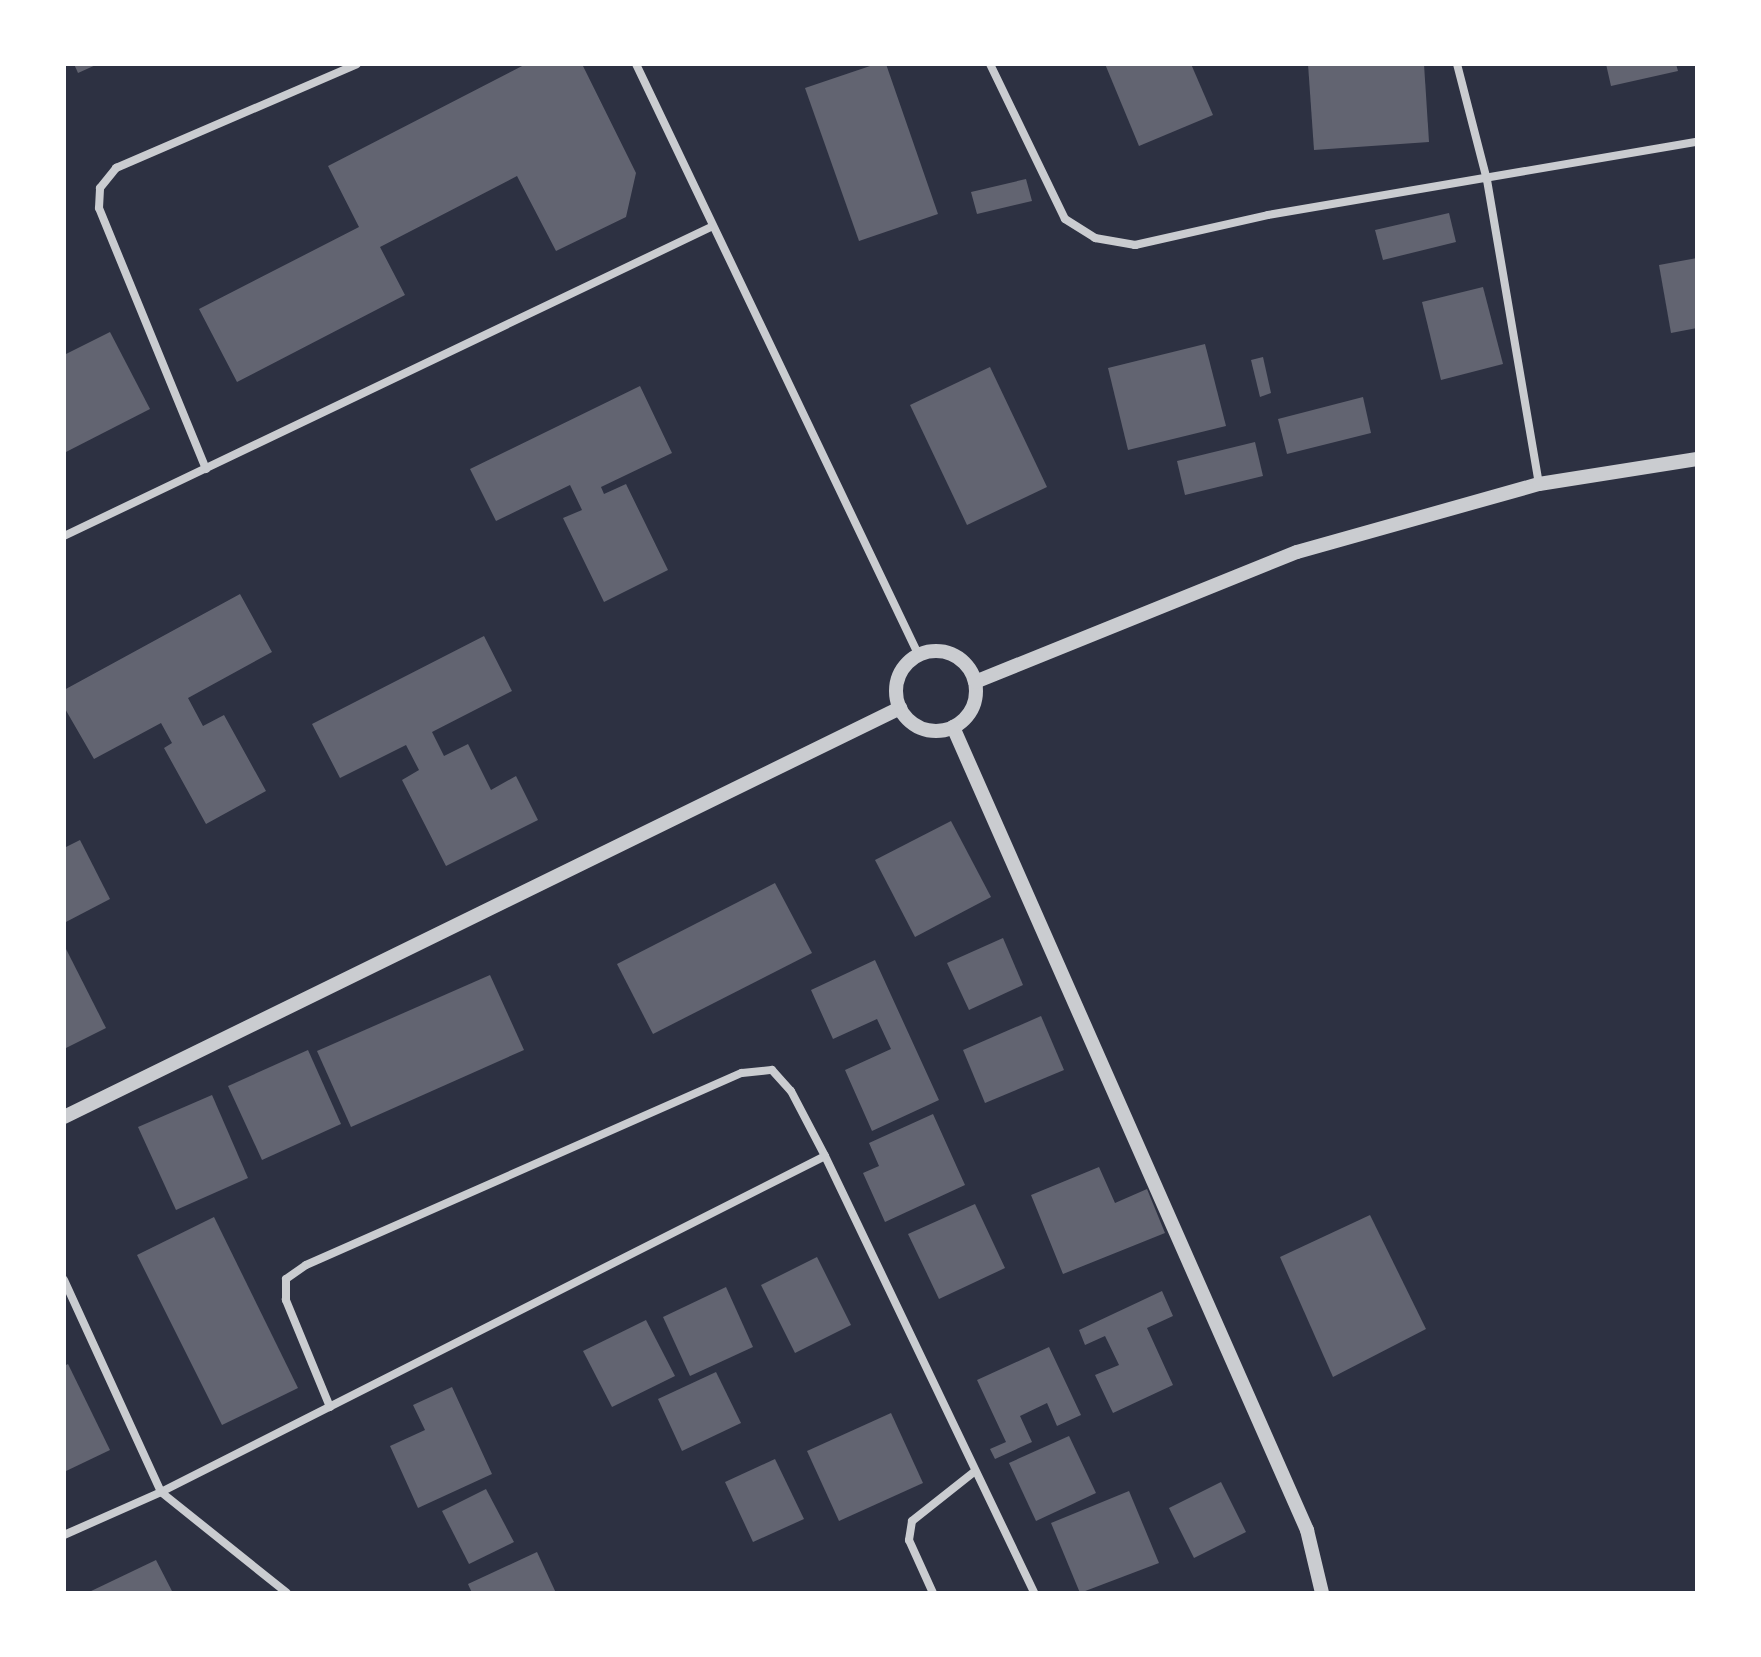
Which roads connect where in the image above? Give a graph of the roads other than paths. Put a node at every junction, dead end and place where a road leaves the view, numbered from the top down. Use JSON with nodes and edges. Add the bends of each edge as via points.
{"nodes":[{"id":1,"x":357,"y":64,"type":"edge"},
{"id":2,"x":636,"y":64,"type":"edge"},
{"id":3,"x":990,"y":64,"type":"edge"},
{"id":4,"x":1457,"y":64,"type":"edge"},
{"id":5,"x":1697,"y":142,"type":"edge"},
{"id":6,"x":1487,"y":180,"type":"junction"},
{"id":7,"x":711,"y":227,"type":"junction"},
{"id":8,"x":1697,"y":459,"type":"edge"},
{"id":9,"x":206,"y":469,"type":"junction"},
{"id":10,"x":1539,"y":484,"type":"junction"},
{"id":11,"x":64,"y":536,"type":"edge"},
{"id":12,"x":919,"y":656,"type":"junction"},
{"id":13,"x":975,"y":682,"type":"junction"},
{"id":14,"x":900,"y":708,"type":"junction"},
{"id":15,"x":953,"y":727,"type":"junction"},
{"id":16,"x":64,"y":1117,"type":"edge"},
{"id":17,"x":825,"y":1156,"type":"junction"},
{"id":18,"x":64,"y":1280,"type":"edge"},
{"id":19,"x":330,"y":1407,"type":"junction"},
{"id":20,"x":975,"y":1471,"type":"junction"},
{"id":21,"x":161,"y":1492,"type":"junction"},
{"id":22,"x":64,"y":1535,"type":"edge"},
{"id":23,"x":287,"y":1593,"type":"edge"},
{"id":24,"x":933,"y":1593,"type":"edge"},
{"id":25,"x":1034,"y":1593,"type":"edge"},
{"id":26,"x":1322,"y":1593,"type":"edge"}],
"edges":[{"from":1,"to":9,"type":"street","via":[[116,168],[100,188],[99,208]]},
{"from":2,"to":7,"type":"street"},
{"from":3,"to":6,"type":"street","via":[[1065,219],[1095,238],[1135,245],[1268,215]]},
{"from":4,"to":6,"type":"street"},
{"from":5,"to":6,"type":"street"},
{"from":6,"to":10,"type":"street"},
{"from":7,"to":9,"type":"street"},
{"from":7,"to":12,"type":"street"},
{"from":8,"to":10,"type":"street"},
{"from":9,"to":11,"type":"street"},
{"from":10,"to":13,"type":"street","via":[[1297,552]]},
{"from":12,"to":13,"type":"street","via":[[942,652],[957,657]]},
{"from":12,"to":14,"type":"street","via":[[901,671],[896,685]]},
{"from":13,"to":15,"type":"street","via":[[970,712]]},
{"from":14,"to":15,"type":"street","via":[[929,731]]},
{"from":14,"to":16,"type":"street"},
{"from":15,"to":26,"type":"street","via":[[1307,1530]]},
{"from":17,"to":19,"type":"street"},
{"from":17,"to":19,"type":"street","via":[[791,1091],[772,1070],[742,1073],[306,1265],[286,1279],[286,1300]]},
{"from":17,"to":20,"type":"street"},
{"from":18,"to":21,"type":"street"},
{"from":19,"to":21,"type":"street"},
{"from":20,"to":24,"type":"street","via":[[912,1521],[909,1540]]},
{"from":20,"to":25,"type":"street"},
{"from":21,"to":22,"type":"street"},
{"from":21,"to":23,"type":"street"}]}
